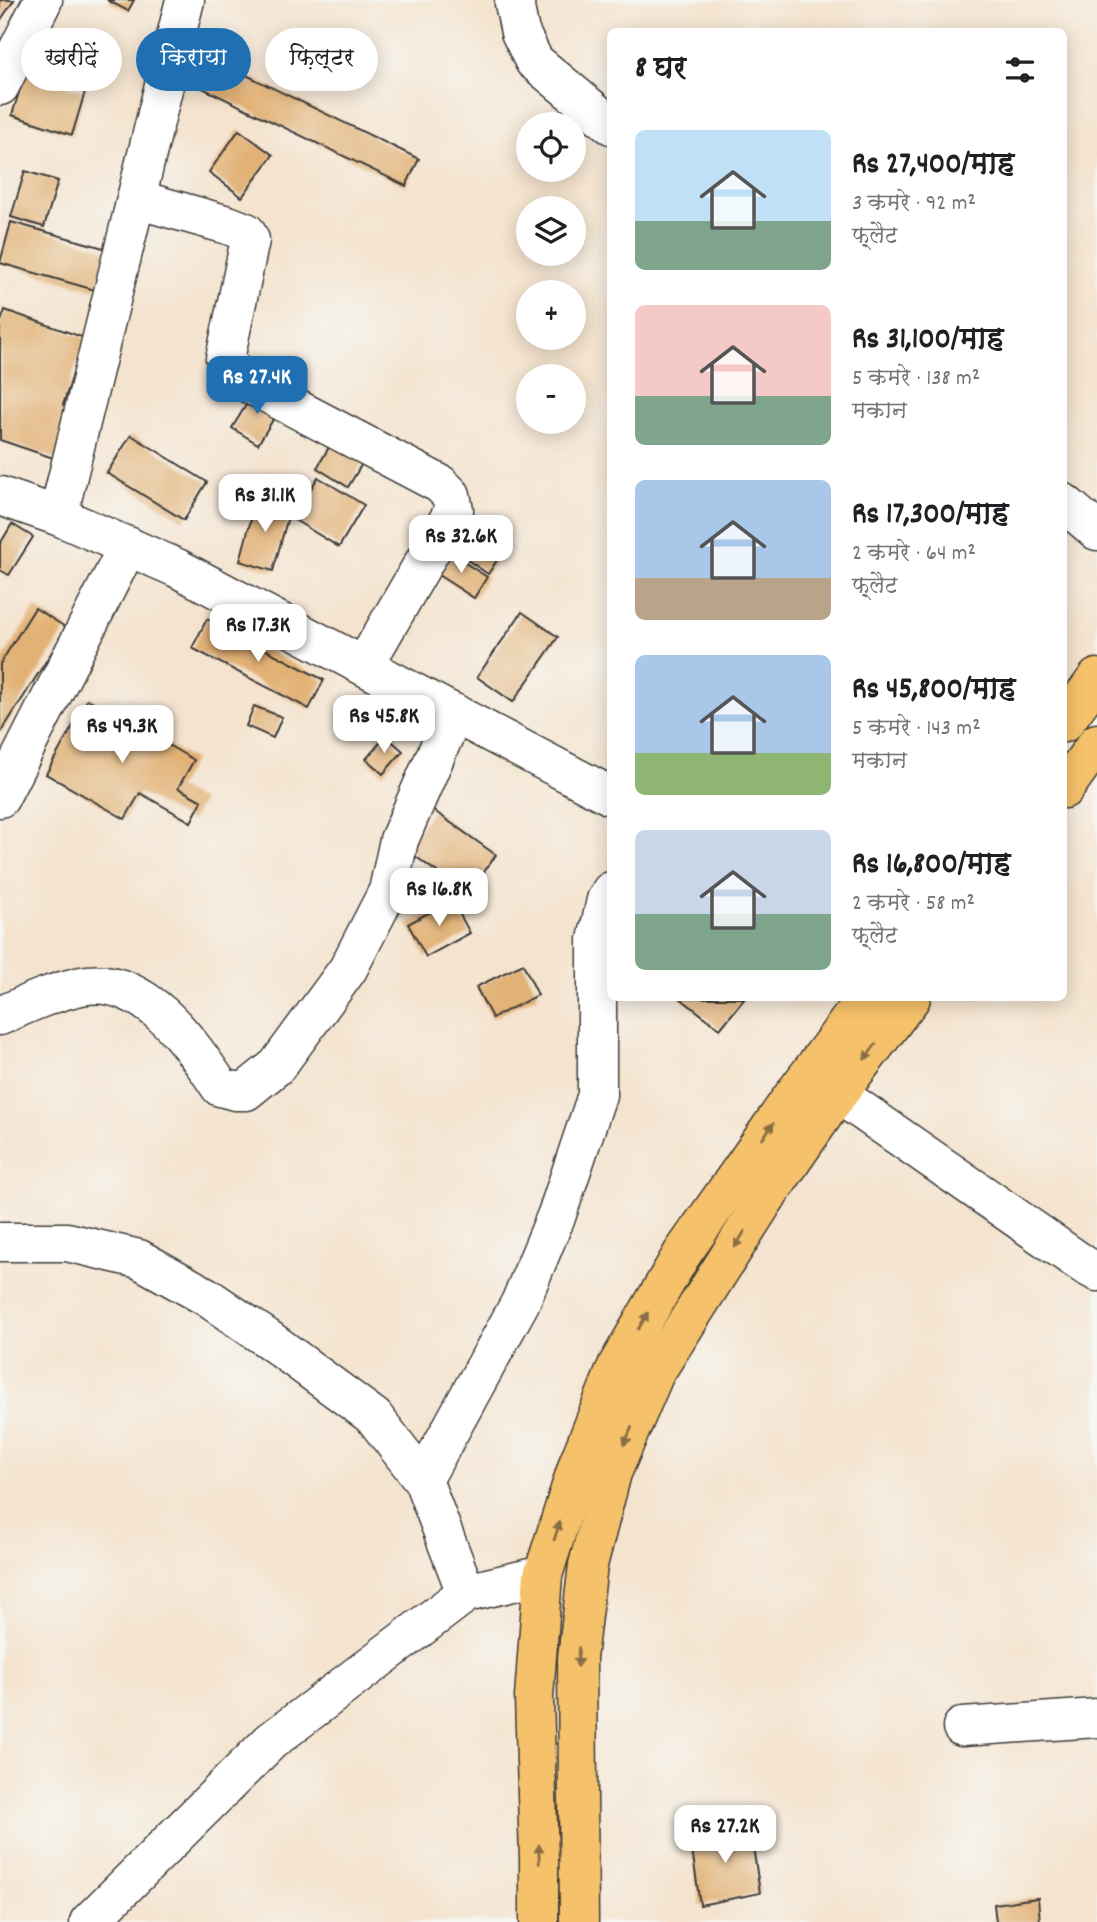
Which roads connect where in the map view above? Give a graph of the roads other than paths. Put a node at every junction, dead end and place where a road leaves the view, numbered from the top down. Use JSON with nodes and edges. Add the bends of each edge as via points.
{"nodes":[{"id":1,"x":43,"y":0,"type":"edge"},
{"id":2,"x":185,"y":0,"type":"edge"},
{"id":3,"x":516,"y":0,"type":"edge"},
{"id":4,"x":0,"y":86,"type":"edge"},
{"id":5,"x":607,"y":122,"type":"edge"},
{"id":6,"x":136,"y":199,"type":"junction"},
{"id":7,"x":0,"y":496,"type":"edge"},
{"id":8,"x":1067,"y":506,"type":"edge"},
{"id":9,"x":58,"y":516,"type":"junction"},
{"id":10,"x":1097,"y":531,"type":"edge"},
{"id":11,"x":128,"y":546,"type":"junction"},
{"id":12,"x":364,"y":666,"type":"junction"},
{"id":13,"x":1097,"y":678,"type":"edge"},
{"id":14,"x":454,"y":713,"type":"junction"},
{"id":15,"x":1067,"y":719,"type":"edge"},
{"id":16,"x":1097,"y":743,"type":"edge"},
{"id":17,"x":1067,"y":785,"type":"edge"},
{"id":18,"x":607,"y":794,"type":"edge"},
{"id":19,"x":0,"y":798,"type":"edge"},
{"id":20,"x":607,"y":898,"type":"edge"},
{"id":21,"x":864,"y":1001,"type":"edge"},
{"id":22,"x":909,"y":1001,"type":"edge"},
{"id":23,"x":0,"y":1016,"type":"edge"},
{"id":24,"x":838,"y":1094,"type":"junction"},
{"id":25,"x":0,"y":1242,"type":"edge"},
{"id":26,"x":1097,"y":1272,"type":"edge"},
{"id":27,"x":423,"y":1480,"type":"junction"},
{"id":28,"x":543,"y":1575,"type":"junction"},
{"id":29,"x":466,"y":1593,"type":"junction"},
{"id":30,"x":1097,"y":1718,"type":"edge"},
{"id":31,"x":962,"y":1727,"type":"dead end"},
{"id":32,"x":89,"y":1922,"type":"edge"},
{"id":33,"x":539,"y":1922,"type":"edge"},
{"id":34,"x":579,"y":1922,"type":"edge"}],
"edges":[{"from":1,"to":4,"type":"street"},
{"from":2,"to":6,"type":"street"},
{"from":3,"to":5,"type":"street","via":[[520,32],[534,61]]},
{"from":6,"to":9,"type":"street"},
{"from":6,"to":12,"type":"street","via":[[246,232],[250,240],[225,359],[238,378],[440,484],[452,495],[454,510]]},
{"from":7,"to":9,"type":"street"},
{"from":8,"to":10,"type":"street"},
{"from":9,"to":11,"type":"street"},
{"from":11,"to":12,"type":"street"},
{"from":11,"to":19,"type":"street"},
{"from":12,"to":14,"type":"street"},
{"from":13,"to":15,"type":"main road"},
{"from":14,"to":18,"type":"street"},
{"from":14,"to":23,"type":"street","via":[[399,840],[388,891],[348,969],[276,1066],[246,1091],[220,1087],[169,1019],[113,985],[83,985]]},
{"from":16,"to":17,"type":"main road"},
{"from":20,"to":27,"type":"street","via":[[597,940],[597,1095],[557,1214],[520,1303]]},
{"from":28,"to":21,"type":"main road","one_way":true,"via":[[578,1464],[617,1366],[682,1254]]},
{"from":22,"to":24,"type":"main road","one_way":true},
{"from":24,"to":26,"type":"street"},
{"from":24,"to":34,"type":"main road","one_way":true,"via":[[655,1373],[612,1473],[588,1565],[577,1658]]},
{"from":25,"to":27,"type":"street","via":[[67,1242],[139,1259],[207,1297],[374,1417]]},
{"from":27,"to":29,"type":"street"},
{"from":28,"to":29,"type":"street"},
{"from":33,"to":28,"type":"main road","one_way":true,"via":[[534,1697]]},
{"from":29,"to":32,"type":"street","via":[[271,1741]]},
{"from":30,"to":31,"type":"street"}]}
